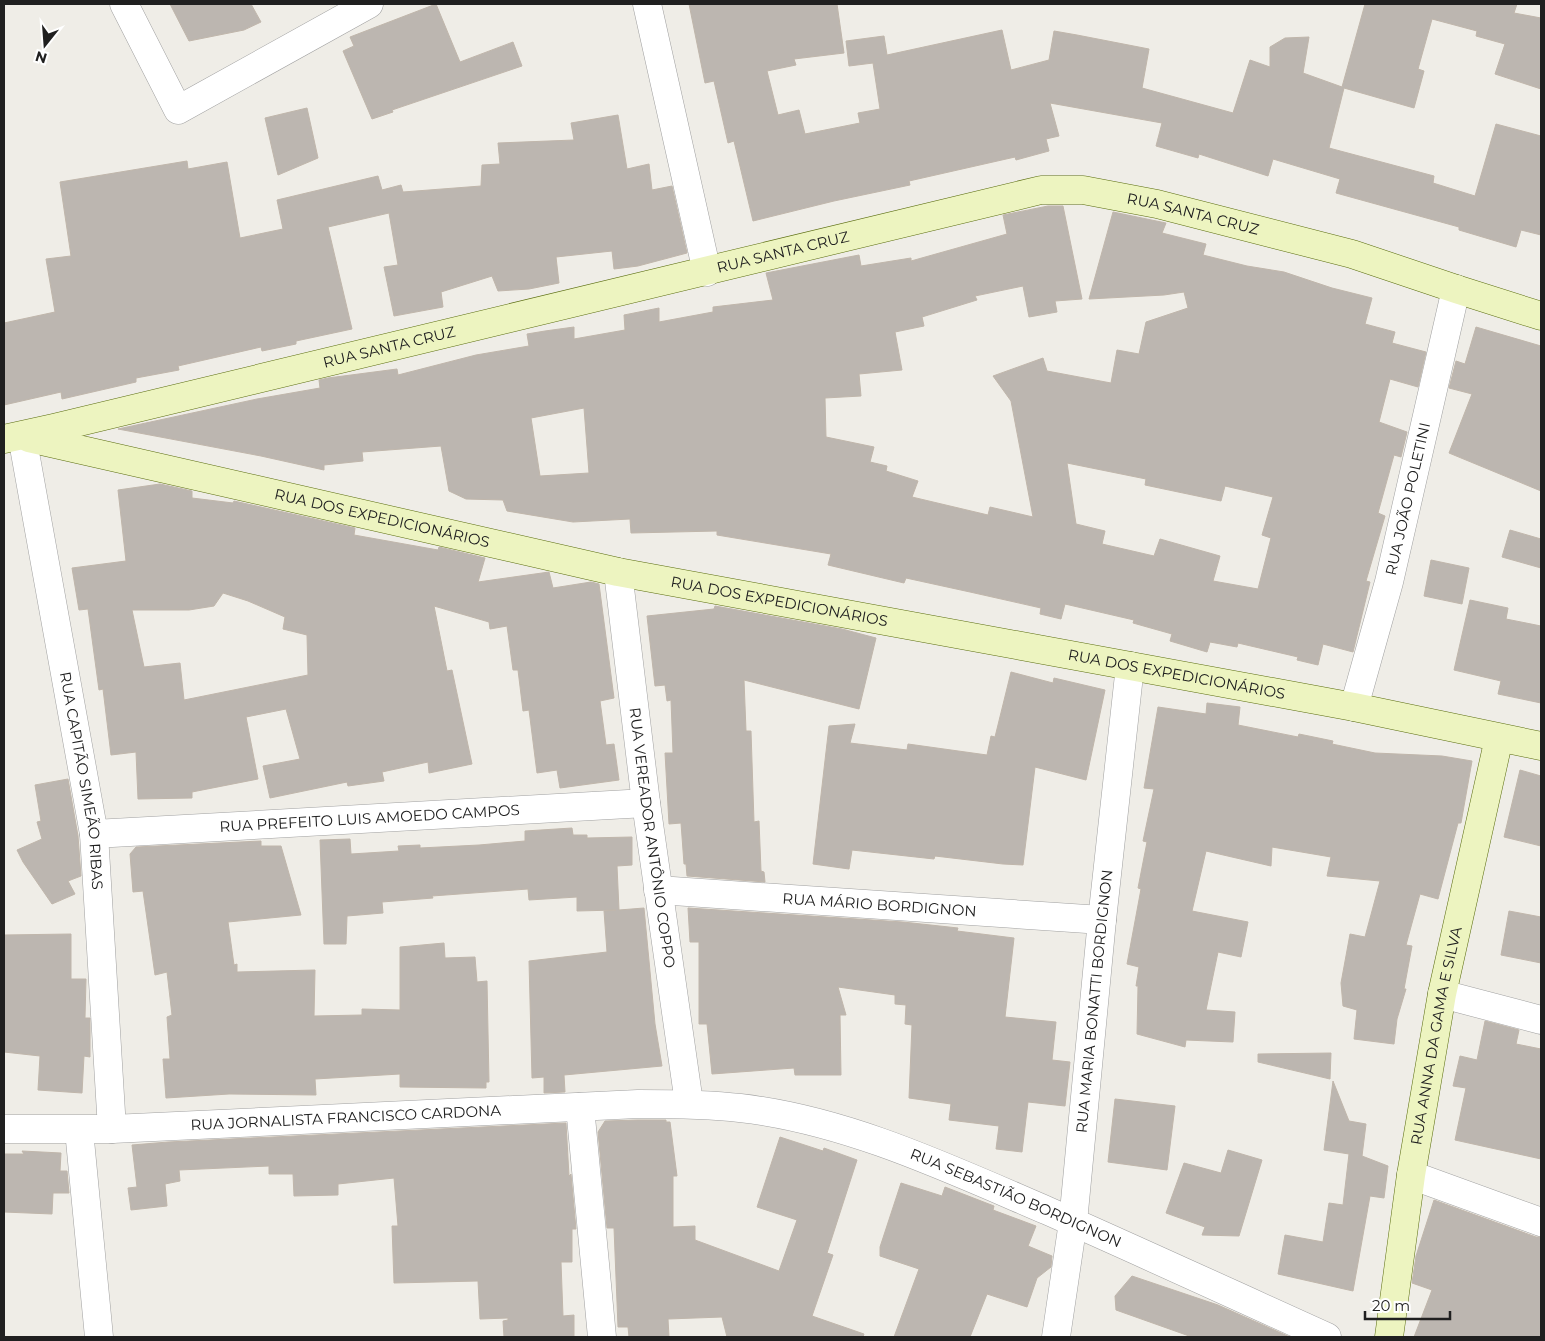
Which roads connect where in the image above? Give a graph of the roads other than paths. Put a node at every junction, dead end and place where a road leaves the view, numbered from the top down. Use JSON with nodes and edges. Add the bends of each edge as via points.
{"nodes":[{"id":1,"x":124,"y":4,"type":"edge"},
{"id":2,"x":369,"y":4,"type":"edge"},
{"id":3,"x":647,"y":4,"type":"edge"},
{"id":4,"x":707,"y":272,"type":"junction"},
{"id":5,"x":1456,"y":289,"type":"junction"},
{"id":6,"x":1541,"y":316,"type":"edge"},
{"id":7,"x":13,"y":438,"type":"edge"},
{"id":8,"x":618,"y":572,"type":"junction"},
{"id":9,"x":1130,"y":666,"type":"junction"},
{"id":10,"x":1354,"y":707,"type":"junction"},
{"id":11,"x":1499,"y":738,"type":"junction"},
{"id":12,"x":1541,"y":746,"type":"edge"},
{"id":13,"x":646,"y":803,"type":"junction"},
{"id":14,"x":94,"y":834,"type":"junction"},
{"id":15,"x":658,"y":890,"type":"junction"},
{"id":16,"x":1102,"y":920,"type":"junction"},
{"id":17,"x":1442,"y":994,"type":"junction"},
{"id":18,"x":1541,"y":1020,"type":"edge"},
{"id":19,"x":689,"y":1103,"type":"junction"},
{"id":20,"x":580,"y":1107,"type":"junction"},
{"id":21,"x":112,"y":1128,"type":"junction"},
{"id":22,"x":4,"y":1129,"type":"edge"},
{"id":23,"x":79,"y":1130,"type":"junction"},
{"id":24,"x":1411,"y":1175,"type":"junction"},
{"id":25,"x":1073,"y":1222,"type":"junction"},
{"id":26,"x":1541,"y":1222,"type":"edge"},
{"id":27,"x":98,"y":1337,"type":"edge"},
{"id":28,"x":602,"y":1337,"type":"edge"},
{"id":29,"x":1056,"y":1337,"type":"edge"},
{"id":30,"x":1327,"y":1337,"type":"edge"},
{"id":31,"x":1389,"y":1337,"type":"edge"}],
"edges":[{"from":1,"to":2,"type":"street","via":[[178,110]]},
{"from":3,"to":4,"type":"street"},
{"from":4,"to":5,"type":"street","name":"RUA SANTA CRUZ","via":[[1041,190],[1083,190],[1157,204],[1352,254]]},
{"from":4,"to":7,"type":"street","name":"RUA SANTA CRUZ"},
{"from":5,"to":6,"type":"street","name":"RUA SANTA CRUZ"},
{"from":5,"to":10,"type":"street","name":"RUA JOÃO POLETINI","via":[[1389,582]]},
{"from":7,"to":8,"type":"street","name":"RUA DOS EXPEDICIONÁRIOS"},
{"from":7,"to":14,"type":"street","name":"RUA CAPITÃO SIMEÃO RIBAS"},
{"from":8,"to":9,"type":"street","name":"RUA DOS EXPEDICIONÁRIOS"},
{"from":8,"to":13,"type":"street","name":"RUA VEREADOR ANTÔNIO COPPO"},
{"from":9,"to":10,"type":"street","name":"RUA DOS EXPEDICIONÁRIOS"},
{"from":9,"to":16,"type":"street","name":"RUA MARIA BONATTI BORDIGNON"},
{"from":10,"to":11,"type":"street","name":"RUA DOS EXPEDICIONÁRIOS"},
{"from":11,"to":12,"type":"street","name":"RUA DOS EXPEDICIONÁRIOS"},
{"from":11,"to":17,"type":"street","name":"RUA ANNA DA GAMA E SILVA"},
{"from":13,"to":14,"type":"street","name":"RUA PREFEITO LUIS AMOEDO CAMPOS"},
{"from":13,"to":15,"type":"street","name":"RUA VEREADOR ANTÔNIO COPPO"},
{"from":14,"to":21,"type":"street","name":"RUA CAPITÃO SIMEÃO RIBAS"},
{"from":15,"to":16,"type":"street","name":"RUA MÁRIO BORDIGNON"},
{"from":15,"to":19,"type":"street","name":"RUA VEREADOR ANTÔNIO COPPO"},
{"from":16,"to":25,"type":"street","name":"RUA MARIA BONATTI BORDIGNON"},
{"from":17,"to":18,"type":"street"},
{"from":17,"to":24,"type":"street","name":"RUA ANNA DA GAMA E SILVA"},
{"from":19,"to":20,"type":"street","name":"RUA JORNALISTA FRANCISCO CARDONA"},
{"from":19,"to":25,"type":"street","name":"RUA SEBASTIÃO BORDIGNON","via":[[773,1113],[877,1141]]},
{"from":20,"to":21,"type":"street","name":"RUA JORNALISTA FRANCISCO CARDONA"},
{"from":20,"to":28,"type":"street"},
{"from":21,"to":23,"type":"street","name":"RUA JORNALISTA FRANCISCO CARDONA"},
{"from":22,"to":23,"type":"street","name":"RUA JORNALISTA FRANCISCO CARDONA"},
{"from":23,"to":27,"type":"street"},
{"from":24,"to":26,"type":"street"},
{"from":24,"to":31,"type":"street","name":"RUA ANNA DA GAMA E SILVA"},
{"from":25,"to":29,"type":"street","name":"RUA MARIA BONATTI BORDIGNON"},
{"from":25,"to":30,"type":"street","name":"RUA SEBASTIÃO BORDIGNON"}]}
